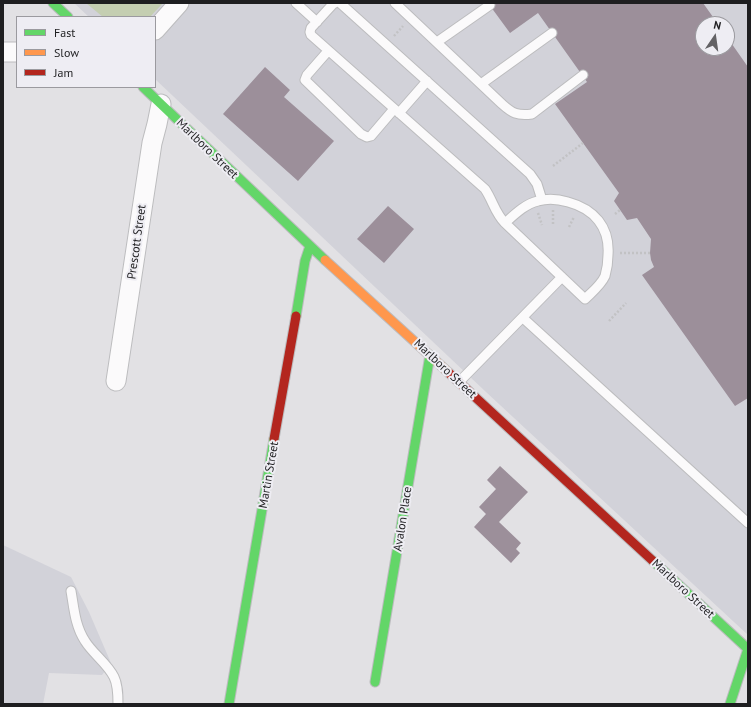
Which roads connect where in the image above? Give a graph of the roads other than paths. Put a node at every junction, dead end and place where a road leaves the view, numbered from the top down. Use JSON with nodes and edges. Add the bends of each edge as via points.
{"nodes":[{"id":1,"x":54,"y":3,"type":"edge"},
{"id":2,"x":179,"y":3,"type":"edge"},
{"id":3,"x":296,"y":3,"type":"edge"},
{"id":4,"x":335,"y":3,"type":"edge"},
{"id":5,"x":340,"y":3,"type":"edge"},
{"id":6,"x":396,"y":3,"type":"edge"},
{"id":7,"x":490,"y":5,"type":"dead end"},
{"id":8,"x":67,"y":16,"type":"edge"},
{"id":9,"x":317,"y":22,"type":"junction"},
{"id":10,"x":156,"y":29,"type":"edge"},
{"id":11,"x":552,"y":33,"type":"dead end"},
{"id":12,"x":437,"y":42,"type":"junction"},
{"id":13,"x":328,"y":51,"type":"junction"},
{"id":14,"x":3,"y":52,"type":"edge"},
{"id":15,"x":16,"y":52,"type":"edge"},
{"id":16,"x":582,"y":75,"type":"dead end"},
{"id":17,"x":427,"y":82,"type":"junction"},
{"id":18,"x":480,"y":84,"type":"junction"},
{"id":19,"x":144,"y":88,"type":"edge"},
{"id":20,"x":161,"y":104,"type":"junction"},
{"id":21,"x":397,"y":111,"type":"junction"},
{"id":22,"x":542,"y":200,"type":"junction"},
{"id":23,"x":505,"y":223,"type":"junction"},
{"id":24,"x":310,"y":246,"type":"junction"},
{"id":25,"x":562,"y":277,"type":"junction"},
{"id":26,"x":523,"y":318,"type":"junction"},
{"id":27,"x":430,"y":355,"type":"junction"},
{"id":28,"x":116,"y":381,"type":"dead end"},
{"id":29,"x":459,"y":382,"type":"junction"},
{"id":30,"x":748,"y":523,"type":"edge"},
{"id":31,"x":71,"y":591,"type":"dead end"},
{"id":32,"x":748,"y":649,"type":"edge"},
{"id":33,"x":375,"y":682,"type":"dead end"},
{"id":34,"x":118,"y":704,"type":"edge"},
{"id":35,"x":229,"y":704,"type":"edge"},
{"id":36,"x":730,"y":704,"type":"edge"}],
"edges":[{"from":1,"to":8,"type":"street"},
{"from":2,"to":10,"type":"street"},
{"from":3,"to":9,"type":"lane"},
{"from":4,"to":9,"type":"lane"},
{"from":5,"to":17,"type":"lane"},
{"from":6,"to":12,"type":"lane"},
{"from":7,"to":12,"type":"lane"},
{"from":9,"to":13,"type":"lane","via":[[311,28],[311,35]]},
{"from":11,"to":18,"type":"lane"},
{"from":12,"to":18,"type":"lane"},
{"from":13,"to":21,"type":"lane"},
{"from":13,"to":21,"type":"lane","via":[[305,80],[361,134],[370,136]]},
{"from":14,"to":15,"type":"street"},
{"from":16,"to":18,"type":"lane","via":[[532,114],[523,115],[509,110]]},
{"from":17,"to":21,"type":"lane"},
{"from":17,"to":22,"type":"lane","via":[[530,174],[537,184]]},
{"from":19,"to":20,"type":"street","name":"Marlboro Street"},
{"from":20,"to":24,"type":"street","name":"Marlboro Street"},
{"from":20,"to":28,"type":"street","name":"Prescott Street","via":[[152,143]]},
{"from":21,"to":23,"type":"lane","via":[[485,190]]},
{"from":22,"to":23,"type":"lane","via":[[529,204]]},
{"from":22,"to":25,"type":"lane","via":[[557,199],[583,207],[596,217],[608,240],[608,259],[604,277],[585,299]]},
{"from":23,"to":25,"type":"lane"},
{"from":24,"to":27,"type":"street","name":"Marlboro Street"},
{"from":24,"to":35,"type":"street","name":"Martin Street","via":[[305,261]]},
{"from":25,"to":26,"type":"lane"},
{"from":26,"to":29,"type":"lane"},
{"from":26,"to":30,"type":"lane"},
{"from":27,"to":29,"type":"street","name":"Marlboro Street"},
{"from":27,"to":33,"type":"street","name":"Avalon Place"},
{"from":29,"to":32,"type":"street","name":"Marlboro Street"},
{"from":31,"to":34,"type":"lane","via":[[78,627],[114,678],[118,690]]},
{"from":32,"to":36,"type":"street"}]}
